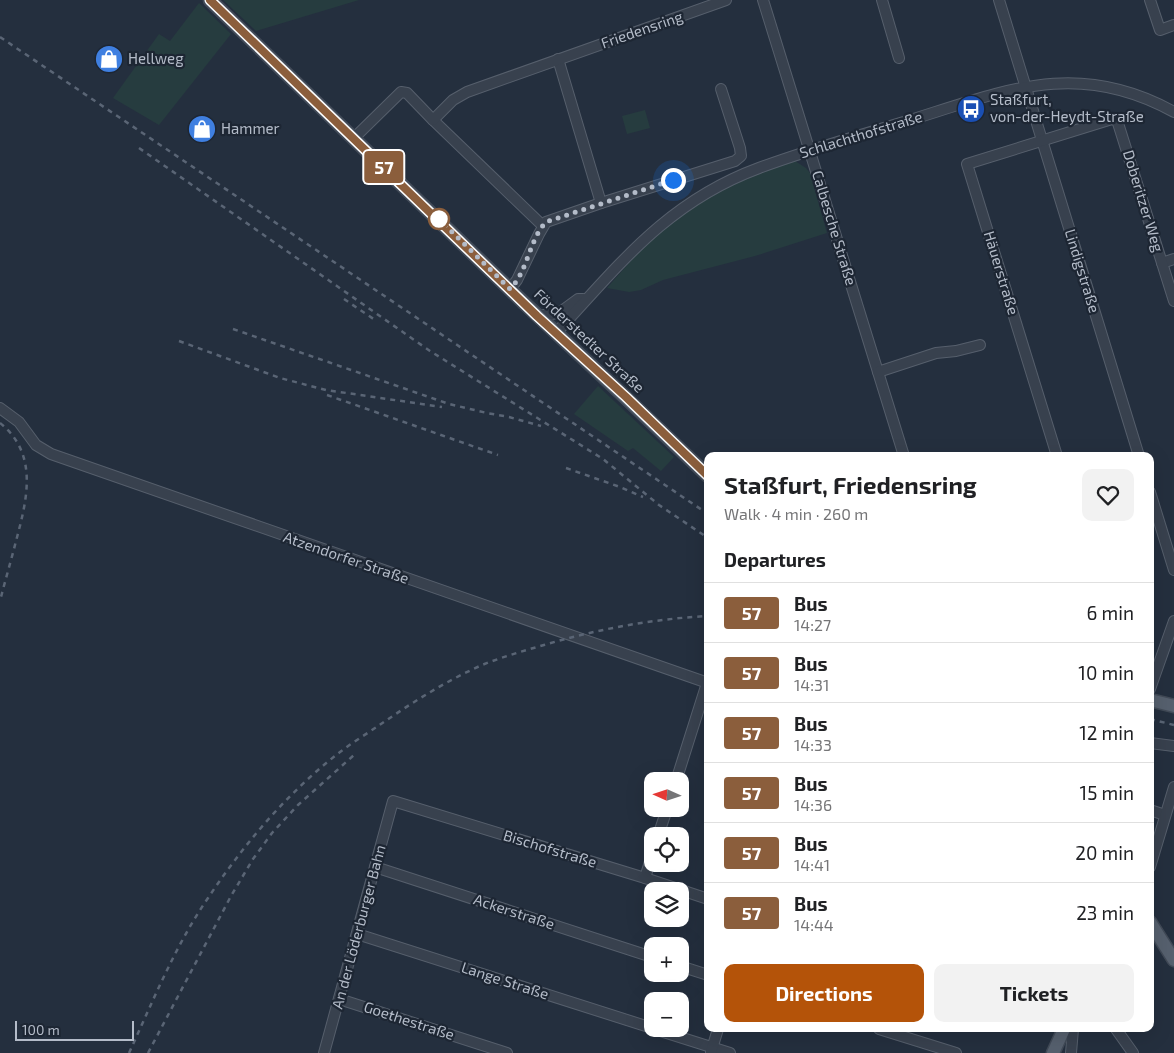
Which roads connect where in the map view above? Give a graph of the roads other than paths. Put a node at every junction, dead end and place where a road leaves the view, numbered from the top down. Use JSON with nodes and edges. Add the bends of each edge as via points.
{"nodes":[{"id":1,"x":210,"y":0,"type":"edge"},
{"id":2,"x":726,"y":0,"type":"edge"},
{"id":3,"x":763,"y":0,"type":"edge"},
{"id":4,"x":882,"y":0,"type":"edge"},
{"id":5,"x":1000,"y":0,"type":"edge"},
{"id":6,"x":1150,"y":0,"type":"edge"},
{"id":7,"x":1174,"y":25,"type":"edge"},
{"id":8,"x":899,"y":58,"type":"dead end"},
{"id":9,"x":558,"y":59,"type":"junction"},
{"id":10,"x":1026,"y":86,"type":"junction"},
{"id":11,"x":722,"y":89,"type":"dead end"},
{"id":12,"x":1174,"y":112,"type":"edge"},
{"id":13,"x":433,"y":120,"type":"junction"},
{"id":14,"x":354,"y":138,"type":"junction"},
{"id":15,"x":1042,"y":140,"type":"junction"},
{"id":16,"x":810,"y":151,"type":"junction"},
{"id":17,"x":601,"y":204,"type":"junction"},
{"id":18,"x":543,"y":226,"type":"junction"},
{"id":19,"x":1174,"y":259,"type":"edge"},
{"id":20,"x":1162,"y":263,"type":"junction"},
{"id":21,"x":510,"y":289,"type":"junction"},
{"id":22,"x":587,"y":299,"type":"junction"},
{"id":23,"x":1174,"y":301,"type":"edge"},
{"id":24,"x":537,"y":316,"type":"junction"},
{"id":25,"x":556,"y":333,"type":"junction"},
{"id":26,"x":980,"y":345,"type":"dead end"},
{"id":27,"x":878,"y":372,"type":"junction"},
{"id":28,"x":0,"y":408,"type":"edge"},
{"id":29,"x":903,"y":452,"type":"edge"},
{"id":30,"x":1056,"y":452,"type":"edge"},
{"id":31,"x":1138,"y":452,"type":"edge"},
{"id":32,"x":704,"y":472,"type":"edge"},
{"id":33,"x":1154,"y":505,"type":"edge"},
{"id":34,"x":1174,"y":570,"type":"edge"},
{"id":35,"x":1174,"y":621,"type":"edge"},
{"id":36,"x":1154,"y":678,"type":"edge"},
{"id":37,"x":704,"y":682,"type":"edge"},
{"id":38,"x":704,"y":695,"type":"edge"},
{"id":39,"x":1154,"y":701,"type":"edge"},
{"id":40,"x":1174,"y":706,"type":"edge"},
{"id":41,"x":1154,"y":744,"type":"edge"},
{"id":42,"x":1174,"y":746,"type":"edge"},
{"id":43,"x":679,"y":772,"type":"edge"},
{"id":44,"x":1174,"y":787,"type":"edge"},
{"id":45,"x":393,"y":801,"type":"joint"},
{"id":46,"x":1154,"y":811,"type":"edge"},
{"id":47,"x":1165,"y":815,"type":"junction"},
{"id":48,"x":1154,"y":853,"type":"edge"},
{"id":49,"x":375,"y":867,"type":"junction"},
{"id":50,"x":647,"y":872,"type":"edge"},
{"id":51,"x":645,"y":878,"type":"junction"},
{"id":52,"x":704,"y":898,"type":"edge"},
{"id":53,"x":1154,"y":928,"type":"edge"},
{"id":54,"x":357,"y":934,"type":"junction"},
{"id":55,"x":644,"y":954,"type":"edge"},
{"id":56,"x":1174,"y":960,"type":"edge"},
{"id":57,"x":689,"y":969,"type":"edge"},
{"id":58,"x":704,"y":974,"type":"edge"},
{"id":59,"x":339,"y":999,"type":"junction"},
{"id":60,"x":644,"y":1025,"type":"edge"},
{"id":61,"x":717,"y":1032,"type":"edge"},
{"id":62,"x":889,"y":1032,"type":"edge"},
{"id":63,"x":1063,"y":1032,"type":"edge"},
{"id":64,"x":1073,"y":1032,"type":"edge"},
{"id":65,"x":1118,"y":1032,"type":"edge"},
{"id":66,"x":677,"y":1037,"type":"edge"},
{"id":67,"x":711,"y":1050,"type":"edge"},
{"id":68,"x":324,"y":1053,"type":"edge"},
{"id":69,"x":507,"y":1053,"type":"edge"},
{"id":70,"x":730,"y":1053,"type":"edge"},
{"id":71,"x":956,"y":1053,"type":"edge"},
{"id":72,"x":1053,"y":1053,"type":"edge"},
{"id":73,"x":1071,"y":1053,"type":"edge"},
{"id":74,"x":1133,"y":1053,"type":"edge"}],
"edges":[{"from":1,"to":14,"type":"main road","name":"Förderstedter Straße"},
{"from":2,"to":9,"type":"street","name":"Friedensring"},
{"from":3,"to":16,"type":"street","name":"Calbesche Straße"},
{"from":4,"to":8,"type":"street"},
{"from":5,"to":10,"type":"street","name":"Lindigstraße"},
{"from":6,"to":7,"type":"street","via":[[1160,30]]},
{"from":9,"to":13,"type":"street","name":"Friedensring","via":[[467,92],[453,100]]},
{"from":9,"to":17,"type":"street"},
{"from":10,"to":12,"type":"street","name":"Schlachthofstraße","via":[[1068,82],[1100,84],[1135,93]]},
{"from":10,"to":15,"type":"street","name":"Lindigstraße"},
{"from":10,"to":16,"type":"street","name":"Schlachthofstraße"},
{"from":11,"to":17,"type":"street","via":[[740,156],[734,161]]},
{"from":13,"to":14,"type":"street","via":[[407,93],[401,92]]},
{"from":13,"to":18,"type":"street"},
{"from":14,"to":21,"type":"main road","name":"Förderstedter Straße"},
{"from":15,"to":20,"type":"street","name":"Doberitzer Weg","via":[[1117,120]]},
{"from":15,"to":30,"type":"street","name":"Häuerstraße","via":[[967,164]]},
{"from":15,"to":31,"type":"street","name":"Lindigstraße"},
{"from":16,"to":22,"type":"street","name":"Schlachthofstraße","via":[[736,177],[685,205],[642,241]]},
{"from":16,"to":27,"type":"street","name":"Calbesche Straße"},
{"from":17,"to":18,"type":"street","via":[[546,222]]},
{"from":18,"to":21,"type":"street"},
{"from":19,"to":20,"type":"street"},
{"from":20,"to":23,"type":"street","name":"Doberitzer Weg"},
{"from":21,"to":24,"type":"main road","name":"Förderstedter Straße"},
{"from":22,"to":24,"type":"street","name":"Schlachthofstraße","via":[[578,299],[559,313]]},
{"from":22,"to":25,"type":"street","name":"Schlachthofstraße"},
{"from":24,"to":25,"type":"main road","name":"Förderstedter Straße"},
{"from":25,"to":32,"type":"main road","name":"Förderstedter Straße"},
{"from":26,"to":27,"type":"street","via":[[936,353]]},
{"from":27,"to":29,"type":"street","name":"Calbesche Straße"},
{"from":28,"to":37,"type":"street","name":"Atzendorfer Straße","via":[[13,417],[36,445],[52,454]]},
{"from":33,"to":34,"type":"street"},
{"from":35,"to":36,"type":"street"},
{"from":38,"to":43,"type":"street"},
{"from":39,"to":40,"type":"main road"},
{"from":41,"to":42,"type":"street"},
{"from":44,"to":47,"type":"street"},
{"from":45,"to":49,"type":"street","name":"An der Löderburger Bahn"},
{"from":45,"to":51,"type":"street","name":"Bischofstraße"},
{"from":46,"to":47,"type":"street"},
{"from":47,"to":48,"type":"street"},
{"from":49,"to":54,"type":"street","name":"An der Löderburger Bahn"},
{"from":49,"to":55,"type":"street","name":"Ackerstraße"},
{"from":50,"to":51,"type":"street"},
{"from":51,"to":52,"type":"street","name":"Bischofstraße"},
{"from":53,"to":56,"type":"main road"},
{"from":54,"to":59,"type":"street","name":"An der Löderburger Bahn"},
{"from":54,"to":60,"type":"street","name":"Lange Straße"},
{"from":57,"to":58,"type":"street"},
{"from":59,"to":68,"type":"street","name":"An der Löderburger Bahn"},
{"from":59,"to":69,"type":"street","name":"Goethestraße"},
{"from":61,"to":67,"type":"street"},
{"from":62,"to":71,"type":"street"},
{"from":63,"to":72,"type":"main road"},
{"from":64,"to":73,"type":"street"},
{"from":65,"to":74,"type":"street"},
{"from":66,"to":67,"type":"street","name":"Lange Straße"},
{"from":67,"to":70,"type":"street","name":"Lange Straße"}]}
